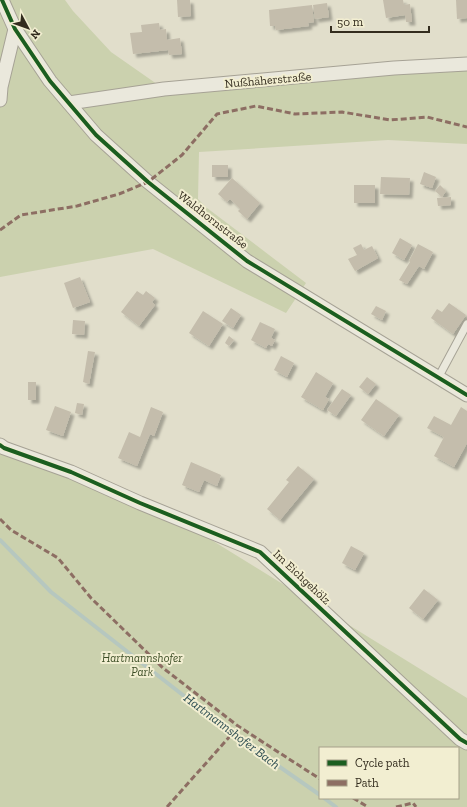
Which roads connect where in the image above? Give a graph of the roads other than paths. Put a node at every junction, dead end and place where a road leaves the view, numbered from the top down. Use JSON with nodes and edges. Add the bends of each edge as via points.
{"nodes":[{"id":1,"x":2,"y":0,"type":"edge"},
{"id":2,"x":15,"y":29,"type":"junction"},
{"id":3,"x":467,"y":64,"type":"edge"},
{"id":4,"x":0,"y":100,"type":"edge"},
{"id":5,"x":69,"y":103,"type":"junction"},
{"id":6,"x":467,"y":324,"type":"edge"},
{"id":7,"x":438,"y":378,"type":"junction"},
{"id":8,"x":467,"y":395,"type":"edge"},
{"id":9,"x":0,"y":445,"type":"edge"},
{"id":10,"x":467,"y":743,"type":"edge"}],
"edges":[{"from":1,"to":2,"type":"street","name":"Waldhornstraße"},
{"from":2,"to":4,"type":"street"},
{"from":2,"to":5,"type":"street","name":"Waldhornstraße","via":[[50,81]]},
{"from":3,"to":5,"type":"street","name":"Nußhäherstraße","via":[[164,89]]},
{"from":5,"to":7,"type":"street","name":"Waldhornstraße","via":[[96,135],[148,182],[247,260]]},
{"from":6,"to":7,"type":"lane"},
{"from":7,"to":8,"type":"street","name":"Waldhornstraße"},
{"from":9,"to":10,"type":"street","name":"Im Eichgehölz","via":[[71,472],[260,552]]}]}
